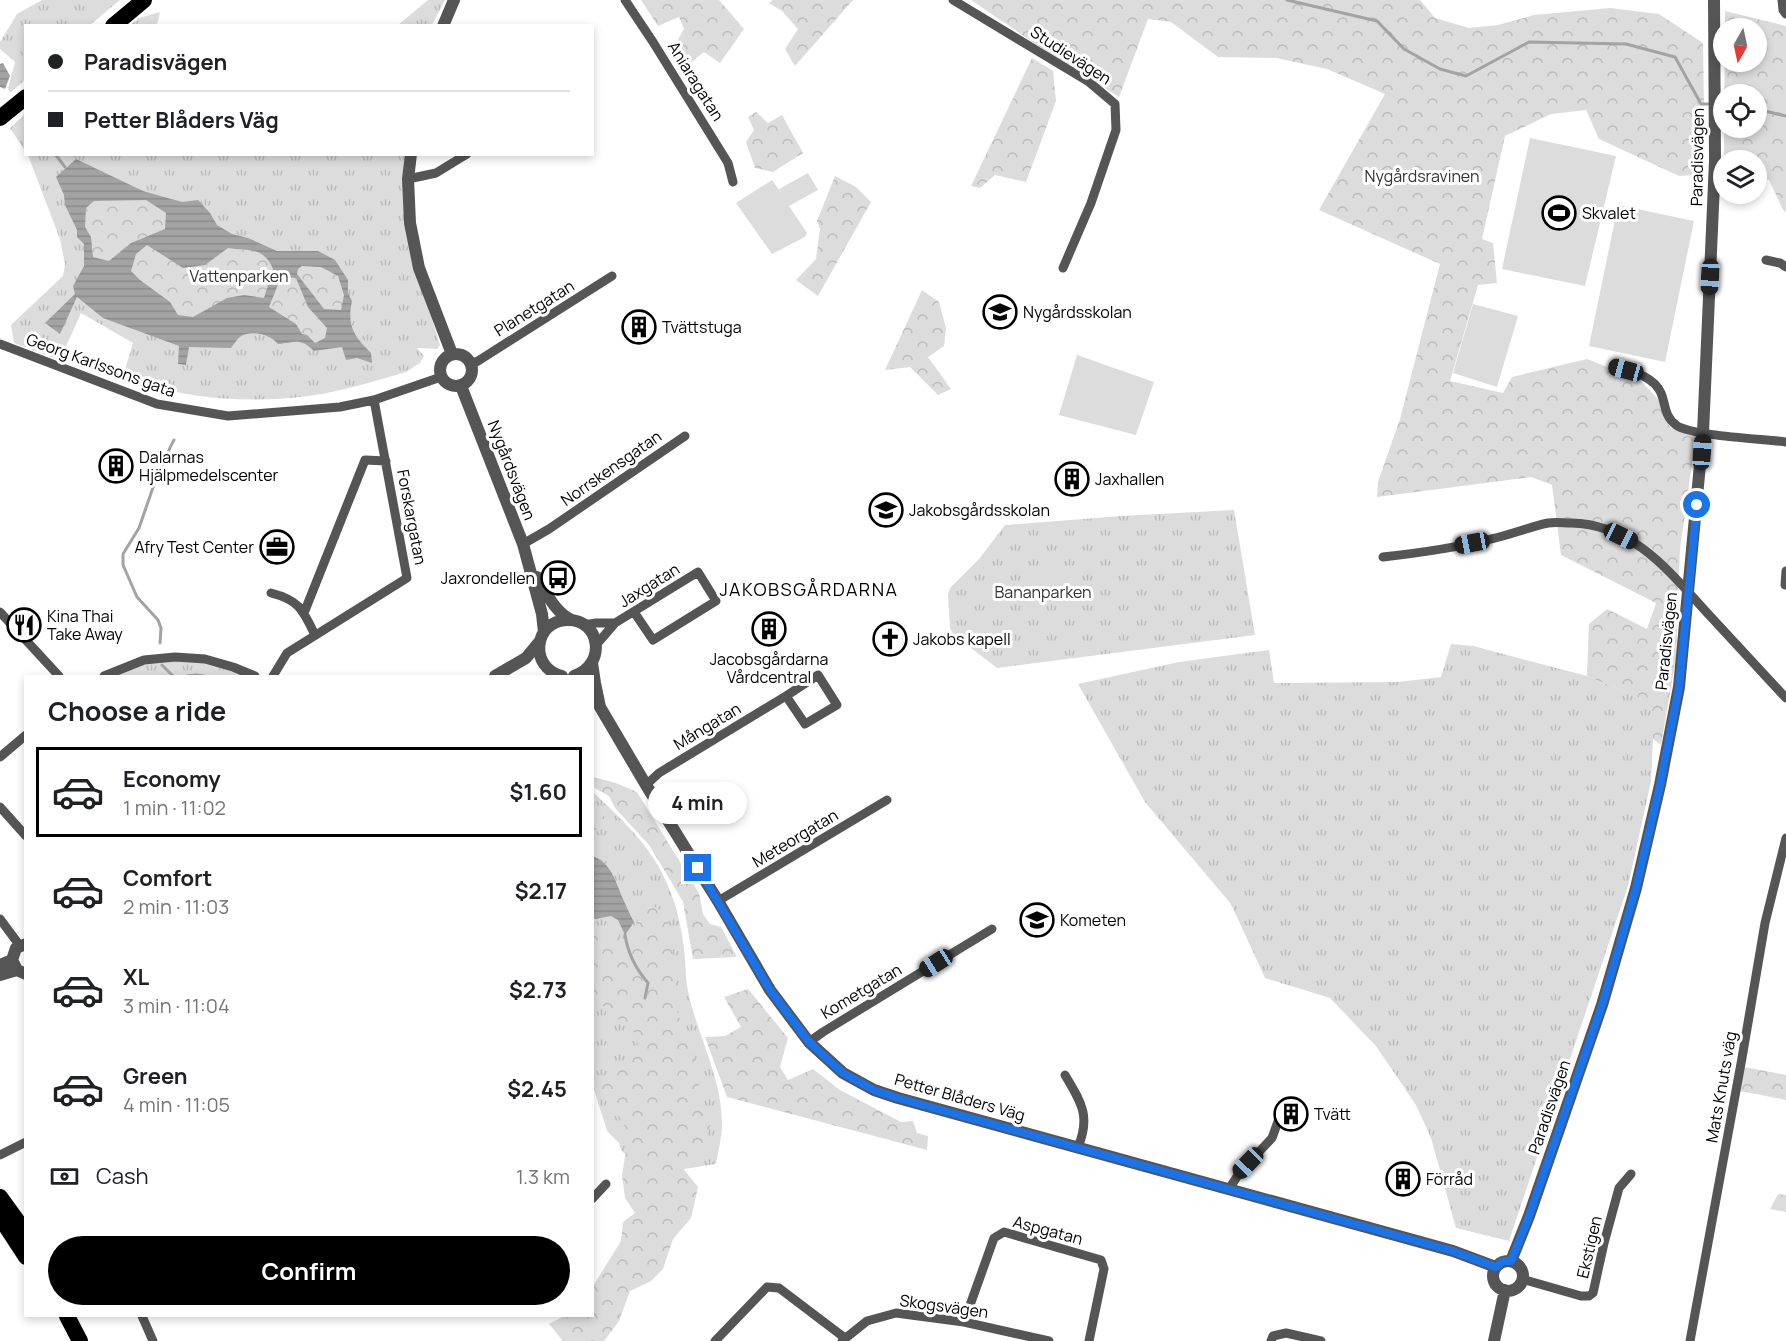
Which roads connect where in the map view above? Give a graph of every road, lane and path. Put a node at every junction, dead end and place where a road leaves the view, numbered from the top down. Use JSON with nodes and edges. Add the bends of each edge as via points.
{"nodes":[{"id":1,"x":144,"y":0,"type":"edge"},
{"id":2,"x":454,"y":0,"type":"edge"},
{"id":3,"x":625,"y":0,"type":"edge"},
{"id":4,"x":953,"y":0,"type":"edge"},
{"id":5,"x":1714,"y":0,"type":"edge"},
{"id":6,"x":1782,"y":0,"type":"edge"},
{"id":7,"x":1786,"y":14,"type":"edge"},
{"id":8,"x":115,"y":24,"type":"edge"},
{"id":9,"x":444,"y":24,"type":"edge"},
{"id":10,"x":24,"y":99,"type":"edge"},
{"id":11,"x":0,"y":118,"type":"edge"},
{"id":12,"x":411,"y":156,"type":"edge"},
{"id":13,"x":464,"y":156,"type":"edge"},
{"id":14,"x":408,"y":178,"type":"junction"},
{"id":15,"x":733,"y":182,"type":"dead end"},
{"id":16,"x":1766,"y":260,"type":"dead end"},
{"id":17,"x":1786,"y":267,"type":"edge"},
{"id":18,"x":1063,"y":268,"type":"dead end"},
{"id":19,"x":612,"y":276,"type":"dead end"},
{"id":20,"x":0,"y":344,"type":"edge"},
{"id":21,"x":452,"y":354,"type":"junction"},
{"id":22,"x":471,"y":364,"type":"junction"},
{"id":23,"x":1613,"y":366,"type":"dead end"},
{"id":24,"x":441,"y":377,"type":"junction"},
{"id":25,"x":461,"y":386,"type":"junction"},
{"id":26,"x":374,"y":400,"type":"junction"},
{"id":27,"x":1703,"y":433,"type":"junction"},
{"id":28,"x":685,"y":436,"type":"dead end"},
{"id":29,"x":1786,"y":442,"type":"edge"},
{"id":30,"x":386,"y":460,"type":"junction"},
{"id":31,"x":523,"y":544,"type":"junction"},
{"id":32,"x":1383,"y":557,"type":"dead end"},
{"id":33,"x":530,"y":566,"type":"junction"},
{"id":34,"x":1786,"y":571,"type":"edge"},
{"id":35,"x":1785,"y":585,"type":"edge"},
{"id":36,"x":1688,"y":590,"type":"junction"},
{"id":37,"x":271,"y":593,"type":"dead end"},
{"id":38,"x":0,"y":612,"type":"edge"},
{"id":39,"x":634,"y":612,"type":"junction"},
{"id":40,"x":304,"y":613,"type":"junction"},
{"id":41,"x":578,"y":623,"type":"junction"},
{"id":42,"x":615,"y":623,"type":"junction"},
{"id":43,"x":315,"y":635,"type":"junction"},
{"id":44,"x":542,"y":636,"type":"junction"},
{"id":45,"x":596,"y":645,"type":"junction"},
{"id":46,"x":592,"y":663,"type":"junction"},
{"id":47,"x":58,"y":675,"type":"edge"},
{"id":48,"x":106,"y":675,"type":"edge"},
{"id":49,"x":253,"y":675,"type":"edge"},
{"id":50,"x":274,"y":675,"type":"edge"},
{"id":51,"x":497,"y":675,"type":"edge"},
{"id":52,"x":558,"y":675,"type":"edge"},
{"id":53,"x":576,"y":675,"type":"edge"},
{"id":54,"x":594,"y":675,"type":"edge"},
{"id":55,"x":594,"y":676,"type":"edge"},
{"id":56,"x":786,"y":696,"type":"junction"},
{"id":57,"x":1786,"y":698,"type":"edge"},
{"id":58,"x":596,"y":703,"type":"edge"},
{"id":59,"x":24,"y":737,"type":"edge"},
{"id":60,"x":0,"y":757,"type":"edge"},
{"id":61,"x":645,"y":785,"type":"junction"},
{"id":62,"x":887,"y":800,"type":"dead end"},
{"id":63,"x":0,"y":807,"type":"edge"},
{"id":64,"x":24,"y":834,"type":"edge"},
{"id":65,"x":1786,"y":838,"type":"edge"},
{"id":66,"x":718,"y":901,"type":"junction"},
{"id":67,"x":0,"y":919,"type":"edge"},
{"id":68,"x":992,"y":929,"type":"dead end"},
{"id":69,"x":22,"y":945,"type":"edge"},
{"id":70,"x":0,"y":965,"type":"edge"},
{"id":71,"x":18,"y":968,"type":"edge"},
{"id":72,"x":0,"y":975,"type":"edge"},
{"id":73,"x":809,"y":1042,"type":"junction"},
{"id":74,"x":1065,"y":1075,"type":"dead end"},
{"id":75,"x":1285,"y":1102,"type":"dead end"},
{"id":76,"x":24,"y":1143,"type":"edge"},
{"id":77,"x":1078,"y":1147,"type":"junction"},
{"id":78,"x":0,"y":1155,"type":"edge"},
{"id":79,"x":1630,"y":1174,"type":"dead end"},
{"id":80,"x":606,"y":1184,"type":"dead end"},
{"id":81,"x":1229,"y":1189,"type":"junction"},
{"id":82,"x":0,"y":1197,"type":"edge"},
{"id":83,"x":594,"y":1197,"type":"edge"},
{"id":84,"x":0,"y":1217,"type":"edge"},
{"id":85,"x":24,"y":1230,"type":"edge"},
{"id":86,"x":24,"y":1254,"type":"edge"},
{"id":87,"x":1511,"y":1261,"type":"junction"},
{"id":88,"x":1496,"y":1267,"type":"junction"},
{"id":89,"x":1522,"y":1279,"type":"junction"},
{"id":90,"x":1506,"y":1290,"type":"junction"},
{"id":91,"x":55,"y":1317,"type":"edge"},
{"id":92,"x":68,"y":1317,"type":"edge"},
{"id":93,"x":142,"y":1317,"type":"edge"},
{"id":94,"x":964,"y":1322,"type":"junction"},
{"id":95,"x":844,"y":1340,"type":"edge"},
{"id":96,"x":67,"y":1341,"type":"edge"},
{"id":97,"x":80,"y":1341,"type":"edge"},
{"id":98,"x":153,"y":1341,"type":"edge"},
{"id":99,"x":715,"y":1341,"type":"edge"},
{"id":100,"x":1049,"y":1341,"type":"edge"},
{"id":101,"x":1089,"y":1341,"type":"edge"},
{"id":102,"x":1271,"y":1341,"type":"edge"},
{"id":103,"x":1321,"y":1341,"type":"edge"},
{"id":104,"x":1494,"y":1341,"type":"edge"},
{"id":105,"x":1690,"y":1341,"type":"edge"}],
"edges":[{"from":1,"to":8,"type":"highway"},
{"from":2,"to":9,"type":"street"},
{"from":3,"to":15,"type":"street","name":"Aniaragatan","via":[[728,163]]},
{"from":4,"to":18,"type":"street","name":"Studievägen","via":[[1089,82],[1115,104],[1116,130]]},
{"from":5,"to":27,"type":"street","name":"Paradisvägen","via":[[1715,161]]},
{"from":6,"to":7,"type":"street"},
{"from":10,"to":11,"type":"highway"},
{"from":12,"to":14,"type":"street"},
{"from":13,"to":14,"type":"street","via":[[436,173]]},
{"from":14,"to":21,"type":"street","via":[[419,268]]},
{"from":16,"to":17,"type":"street"},
{"from":19,"to":22,"type":"street","name":"Planetgatan"},
{"from":20,"to":26,"type":"street","name":"Georg Karlssons gata","via":[[157,404],[185,410],[228,416],[340,407]]},
{"from":21,"to":22,"type":"street","via":[[461,355]]},
{"from":21,"to":24,"type":"street","via":[[441,363]]},
{"from":22,"to":25,"type":"street","via":[[472,375]]},
{"from":23,"to":27,"type":"street","via":[[1647,378],[1660,390],[1666,415],[1677,426]]},
{"from":24,"to":25,"type":"street","via":[[452,387]]},
{"from":24,"to":26,"type":"street","name":"Georg Karlssons gata"},
{"from":25,"to":31,"type":"street","name":"Nygårdsvägen"},
{"from":26,"to":30,"type":"street","name":"Forskargatan"},
{"from":27,"to":29,"type":"street"},
{"from":27,"to":36,"type":"street","name":"Paradisvägen"},
{"from":28,"to":31,"type":"street","name":"Norrskensgatan"},
{"from":30,"to":40,"type":"street","name":"Forskargatan","via":[[366,460]]},
{"from":30,"to":43,"type":"street","name":"Forskargatan","via":[[407,579]]},
{"from":31,"to":33,"type":"street","name":"Nygårdsvägen"},
{"from":32,"to":36,"type":"street","via":[[1492,539],[1549,523],[1583,523],[1635,543]]},
{"from":33,"to":41,"type":"street","name":"Nygårdsvägen","via":[[555,607]]},
{"from":33,"to":44,"type":"street","name":"Nygårdsvägen","via":[[542,614]]},
{"from":34,"to":35,"type":"street"},
{"from":36,"to":57,"type":"street"},
{"from":36,"to":87,"type":"street","name":"Paradisvägen","via":[[1679,687],[1636,888],[1602,1005]]},
{"from":37,"to":40,"type":"street","via":[[287,597]]},
{"from":38,"to":47,"type":"street"},
{"from":39,"to":39,"type":"street","name":"Jaxgatan","via":[[698,572],[716,600],[653,640]]},
{"from":39,"to":42,"type":"street","name":"Jaxgatan"},
{"from":40,"to":43,"type":"street"},
{"from":41,"to":42,"type":"street","name":"Jaxgatan"},
{"from":41,"to":44,"type":"street","via":[[556,622]]},
{"from":41,"to":45,"type":"street","via":[[590,630]]},
{"from":42,"to":45,"type":"street","name":"Jaxgatan"},
{"from":43,"to":50,"type":"street","name":"Forskargatan","via":[[287,653]]},
{"from":44,"to":51,"type":"street","via":[[526,658]]},
{"from":44,"to":52,"type":"street","via":[[539,649],[544,665]]},
{"from":45,"to":46,"type":"street"},
{"from":46,"to":53,"type":"street"},
{"from":46,"to":54,"type":"street","name":"Petter Blåders Väg"},
{"from":48,"to":49,"type":"street","via":[[144,660],[175,657],[205,659]]},
{"from":55,"to":58,"type":"street","name":"Petter Blåders Väg"},
{"from":56,"to":56,"type":"street","name":"Mångatan","via":[[818,675],[837,705],[805,724]]},
{"from":56,"to":61,"type":"street","name":"Mångatan"},
{"from":58,"to":61,"type":"street","name":"Petter Blåders Väg"},
{"from":59,"to":60,"type":"street"},
{"from":61,"to":66,"type":"street","name":"Petter Blåders Väg"},
{"from":62,"to":66,"type":"street","name":"Meteorgatan"},
{"from":63,"to":64,"type":"street"},
{"from":65,"to":105,"type":"street","name":"Mats Knuts väg","via":[[1765,923]]},
{"from":66,"to":73,"type":"street","name":"Petter Blåders Väg","via":[[770,990]]},
{"from":67,"to":69,"type":"street"},
{"from":68,"to":73,"type":"street","name":"Kometgatan"},
{"from":69,"to":71,"type":"street","via":[[14,952]]},
{"from":70,"to":71,"type":"street"},
{"from":71,"to":72,"type":"street"},
{"from":73,"to":77,"type":"street","name":"Petter Blåders Väg","via":[[843,1073],[874,1090]]},
{"from":74,"to":77,"type":"street","via":[[1083,1110],[1084,1133]]},
{"from":75,"to":81,"type":"street","via":[[1272,1138]]},
{"from":76,"to":78,"type":"street"},
{"from":77,"to":81,"type":"street","name":"Petter Blåders Väg"},
{"from":79,"to":89,"type":"street","name":"Ekstigen","via":[[1619,1188],[1593,1293],[1581,1296]]},
{"from":80,"to":83,"type":"street"},
{"from":81,"to":88,"type":"street","name":"Petter Blåders Väg","via":[[1453,1251]]},
{"from":82,"to":85,"type":"highway"},
{"from":84,"to":86,"type":"highway"},
{"from":87,"to":88,"type":"street"},
{"from":87,"to":89,"type":"street","via":[[1522,1270]]},
{"from":88,"to":90,"type":"street","via":[[1496,1286]]},
{"from":89,"to":90,"type":"street","via":[[1518,1287]]},
{"from":90,"to":104,"type":"street"},
{"from":91,"to":96,"type":"highway"},
{"from":92,"to":97,"type":"highway"},
{"from":93,"to":98,"type":"street"},
{"from":94,"to":95,"type":"street","name":"Skogsvägen","via":[[896,1313],[867,1321]]},
{"from":94,"to":100,"type":"street","name":"Skogsvägen"},
{"from":94,"to":101,"type":"street","name":"Aspgatan","via":[[993,1238],[1004,1232],[1101,1260],[1104,1269]]},
{"from":95,"to":99,"type":"street","via":[[779,1288],[767,1287]]},
{"from":102,"to":103,"type":"street","via":[[1273,1336],[1286,1333]]}]}
